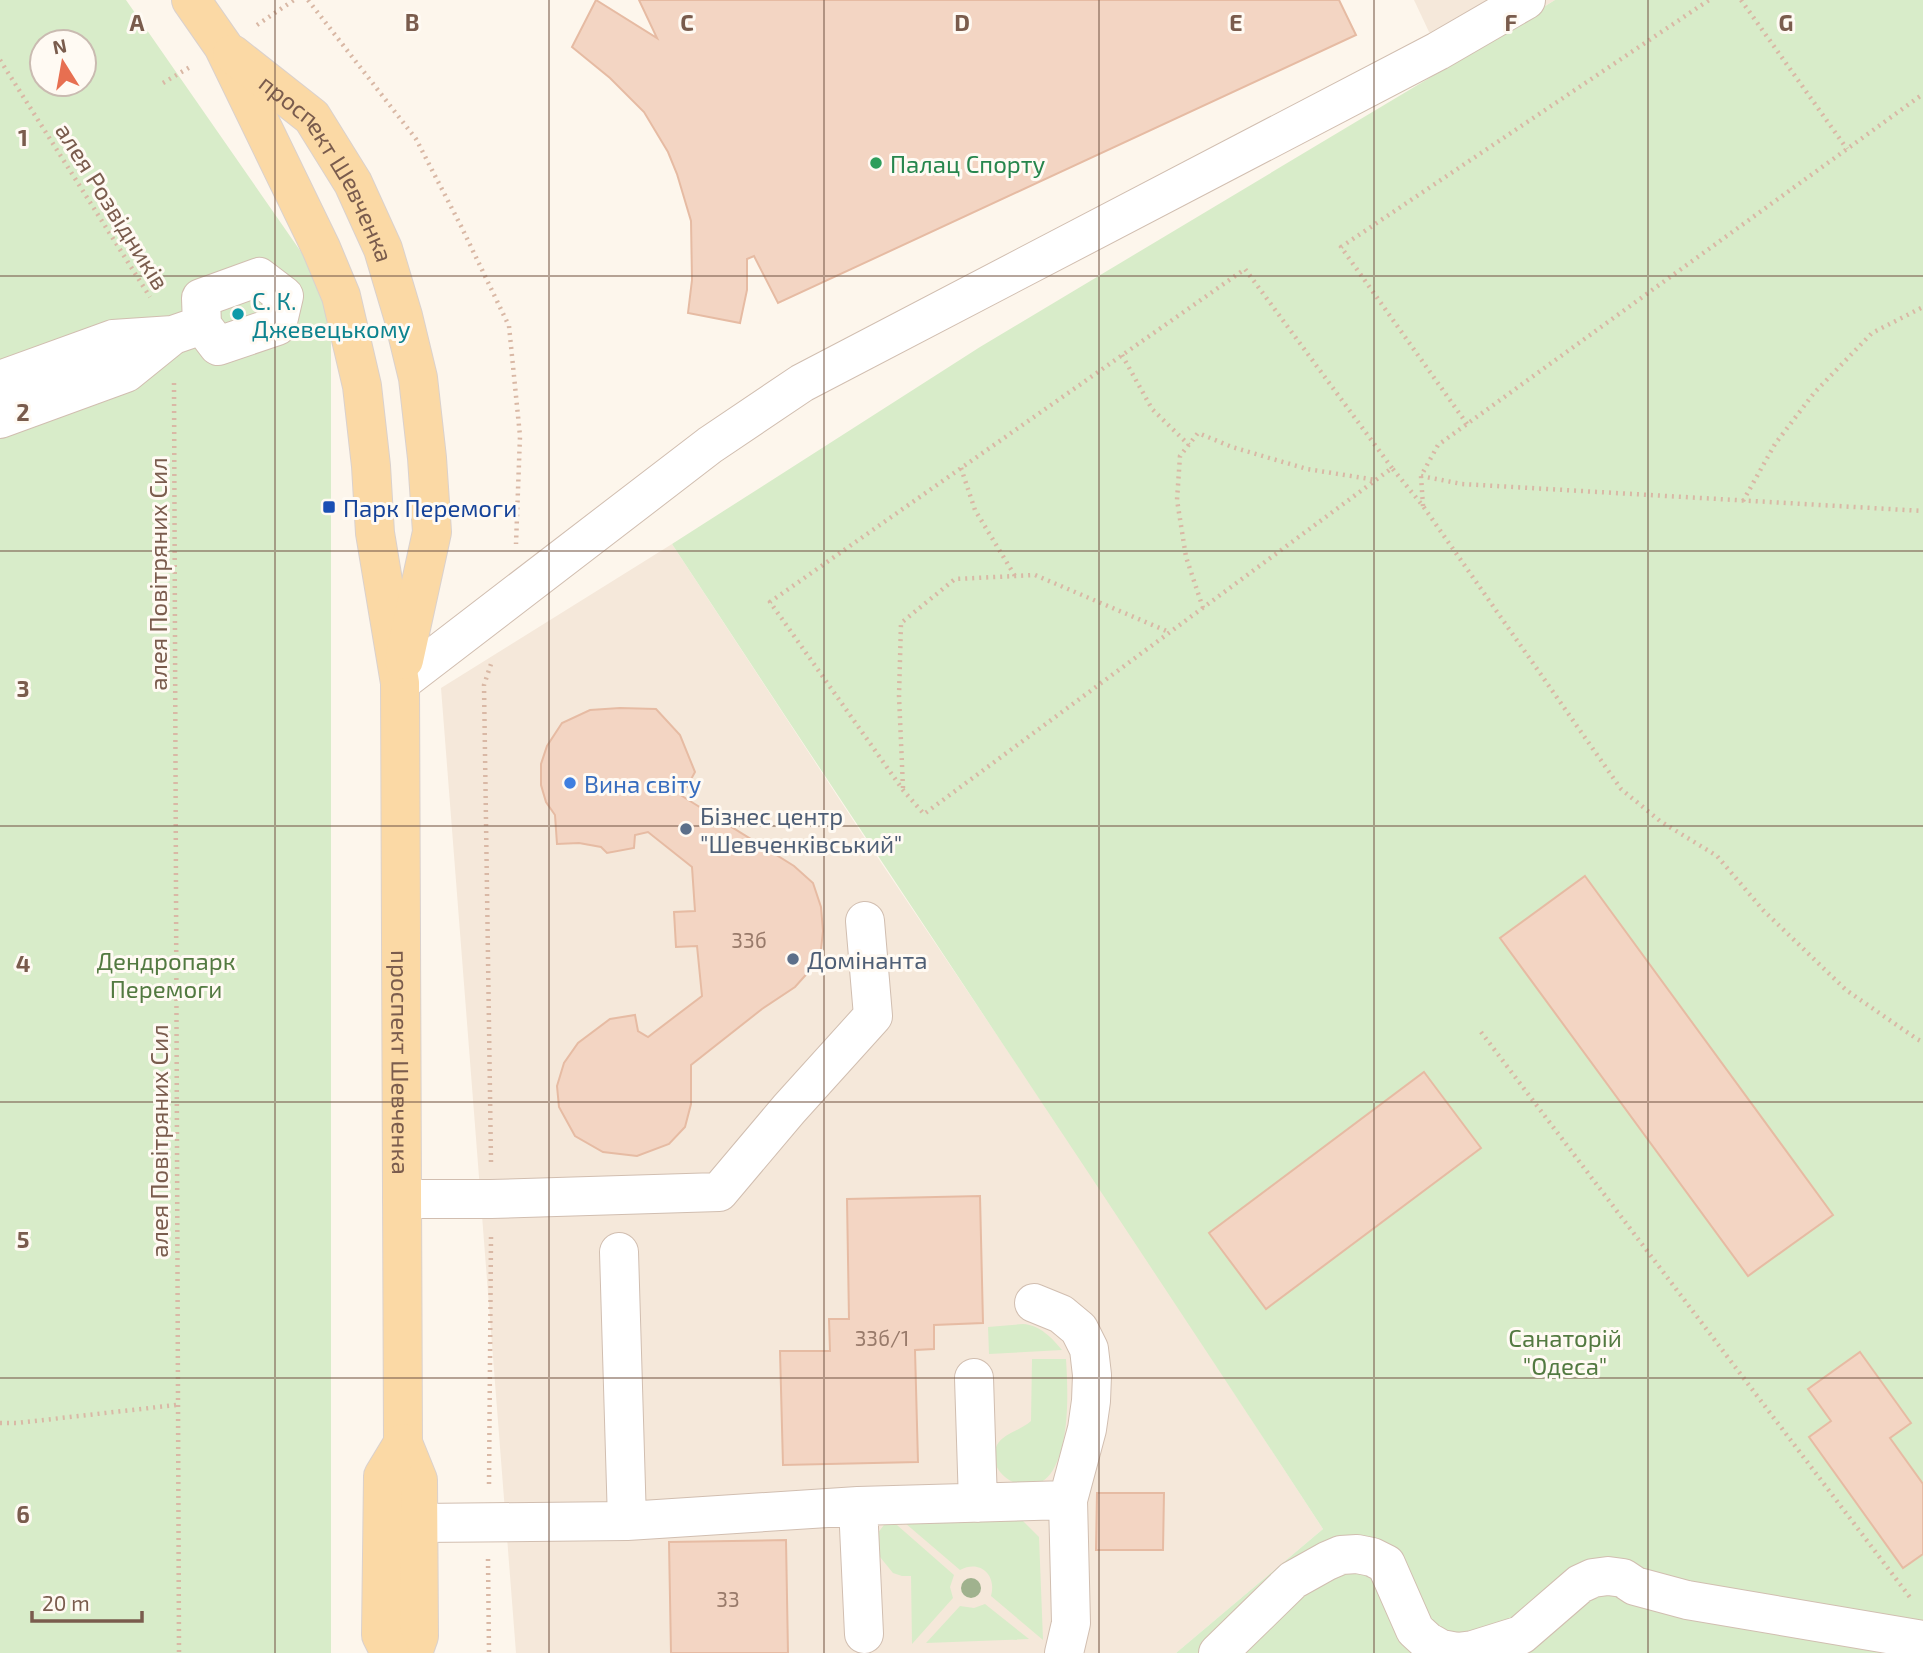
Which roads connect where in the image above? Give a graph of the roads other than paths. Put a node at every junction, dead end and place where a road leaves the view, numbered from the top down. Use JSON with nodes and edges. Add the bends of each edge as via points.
{"nodes":[{"id":1,"x":191,"y":0,"type":"edge"},
{"id":2,"x":1526,"y":0,"type":"edge"},
{"id":3,"x":223,"y":46,"type":"junction"},
{"id":4,"x":188,"y":330,"type":"junction"},
{"id":5,"x":0,"y":380,"type":"edge"},
{"id":6,"x":0,"y":419,"type":"edge"},
{"id":7,"x":400,"y":683,"type":"junction"},
{"id":8,"x":866,"y":921,"type":"dead end"},
{"id":9,"x":402,"y":1199,"type":"junction"},
{"id":10,"x":619,"y":1252,"type":"dead end"},
{"id":11,"x":1034,"y":1303,"type":"dead end"},
{"id":12,"x":974,"y":1378,"type":"dead end"},
{"id":13,"x":403,"y":1443,"type":"junction"},
{"id":14,"x":1069,"y":1500,"type":"junction"},
{"id":15,"x":978,"y":1503,"type":"junction"},
{"id":16,"x":859,"y":1506,"type":"junction"},
{"id":17,"x":627,"y":1521,"type":"junction"},
{"id":18,"x":419,"y":1523,"type":"junction"},
{"id":19,"x":864,"y":1634,"type":"dead end"},
{"id":20,"x":1923,"y":1640,"type":"edge"},
{"id":21,"x":390,"y":1653,"type":"edge"},
{"id":22,"x":413,"y":1653,"type":"edge"},
{"id":23,"x":1064,"y":1653,"type":"edge"},
{"id":24,"x":1218,"y":1653,"type":"edge"}],
"edges":[{"from":1,"to":3,"type":"main road","name":"проспект Шевченка"},
{"from":2,"to":7,"type":"street","via":[[1438,51],[802,383],[709,445]]},
{"from":3,"to":7,"type":"main road","name":"проспект Шевченка","via":[[341,296],[362,386],[375,533]]},
{"from":3,"to":7,"type":"main road","name":"проспект Шевченка","via":[[312,117],[353,183],[378,238],[404,316],[418,377],[432,532]]},
{"from":4,"to":4,"type":"street","via":[[218,346],[277,326],[296,291],[259,277],[201,298]]},
{"from":4,"to":5,"type":"street","via":[[113,340]]},
{"from":4,"to":6,"type":"street","via":[[126,373]]},
{"from":7,"to":9,"type":"main road","name":"проспект Шевченка"},
{"from":8,"to":9,"type":"street","via":[[873,1016],[719,1192]]},
{"from":9,"to":13,"type":"main road","name":"проспект Шевченка"},
{"from":10,"to":17,"type":"street"},
{"from":11,"to":14,"type":"street","via":[[1061,1314],[1079,1329],[1088,1349],[1091,1401]]},
{"from":12,"to":15,"type":"street"},
{"from":13,"to":18,"type":"main road","name":"проспект Шевченка","via":[[418,1480]]},
{"from":13,"to":21,"type":"main road","via":[[383,1476],[382,1635]]},
{"from":14,"to":15,"type":"street"},
{"from":14,"to":23,"type":"street","via":[[1071,1623]]},
{"from":15,"to":16,"type":"street"},
{"from":16,"to":17,"type":"street"},
{"from":16,"to":19,"type":"street"},
{"from":17,"to":18,"type":"street"},
{"from":18,"to":22,"type":"main road","name":"проспект Шевченка","via":[[419,1636]]},
{"from":20,"to":24,"type":"street","via":[[1687,1600],[1608,1576],[1580,1584],[1521,1635],[1457,1652],[1441,1649],[1415,1630],[1386,1564],[1357,1554],[1326,1561],[1293,1580]]}]}
